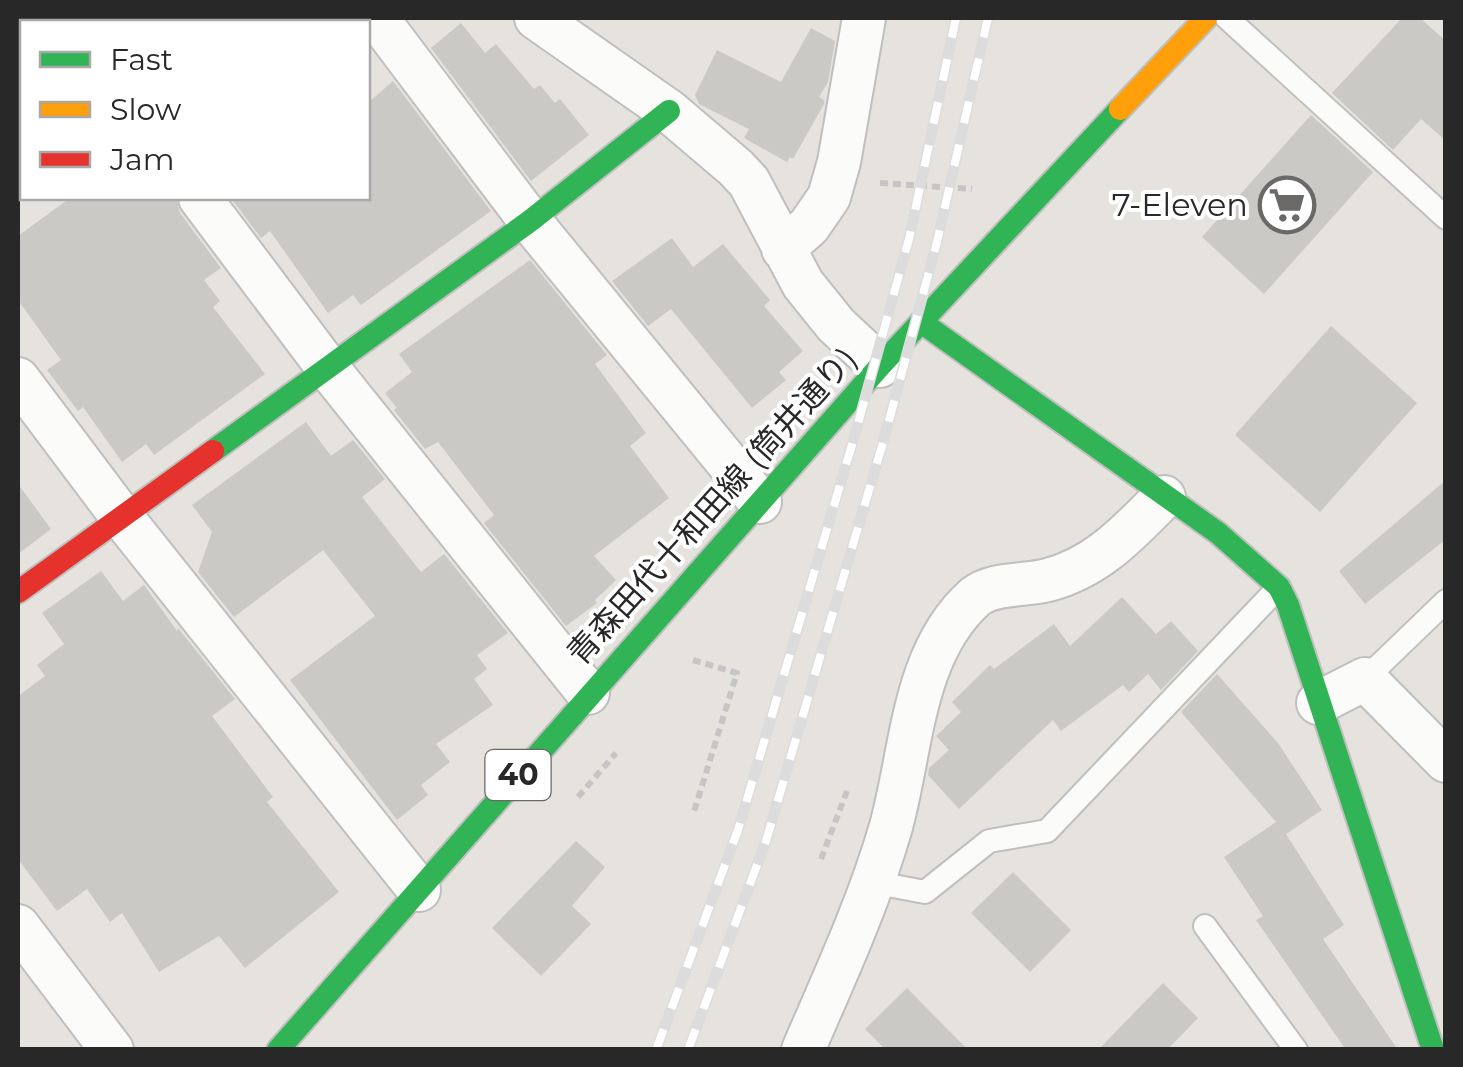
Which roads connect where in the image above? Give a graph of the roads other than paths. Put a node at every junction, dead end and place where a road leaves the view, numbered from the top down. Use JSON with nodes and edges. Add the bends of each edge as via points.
{"nodes":[{"id":1,"x":377,"y":18,"type":"edge"},
{"id":2,"x":536,"y":18,"type":"edge"},
{"id":3,"x":864,"y":18,"type":"edge"},
{"id":4,"x":1206,"y":18,"type":"edge"},
{"id":5,"x":1227,"y":18,"type":"edge"},
{"id":6,"x":670,"y":112,"type":"junction"},
{"id":7,"x":202,"y":200,"type":"edge"},
{"id":8,"x":1446,"y":218,"type":"edge"},
{"id":9,"x":530,"y":221,"type":"junction"},
{"id":10,"x":783,"y":248,"type":"junction"},
{"id":11,"x":921,"y":322,"type":"junction"},
{"id":12,"x":880,"y":366,"type":"junction"},
{"id":13,"x":327,"y":367,"type":"junction"},
{"id":14,"x":18,"y":379,"type":"edge"},
{"id":15,"x":1164,"y":497,"type":"junction"},
{"id":16,"x":760,"y":502,"type":"junction"},
{"id":17,"x":121,"y":516,"type":"junction"},
{"id":18,"x":1279,"y":587,"type":"junction"},
{"id":19,"x":18,"y":592,"type":"edge"},
{"id":20,"x":1446,"y":602,"type":"edge"},
{"id":21,"x":1365,"y":679,"type":"junction"},
{"id":22,"x":588,"y":694,"type":"junction"},
{"id":23,"x":1318,"y":703,"type":"junction"},
{"id":24,"x":1446,"y":761,"type":"edge"},
{"id":25,"x":872,"y":882,"type":"junction"},
{"id":26,"x":418,"y":890,"type":"junction"},
{"id":27,"x":18,"y":926,"type":"edge"},
{"id":28,"x":1205,"y":926,"type":"dead end"},
{"id":29,"x":1429,"y":1047,"type":"edge"},
{"id":30,"x":112,"y":1050,"type":"edge"},
{"id":31,"x":278,"y":1050,"type":"edge"},
{"id":32,"x":803,"y":1050,"type":"edge"},
{"id":33,"x":1296,"y":1050,"type":"edge"}],
"edges":[{"from":1,"to":9,"type":"street"},
{"from":2,"to":6,"type":"street"},
{"from":3,"to":10,"type":"street","via":[[829,198]]},
{"from":4,"to":11,"type":"street","name":"青森田代十和田線 (筒井通り)","number":"40"},
{"from":5,"to":8,"type":"lane"},
{"from":6,"to":9,"type":"street"},
{"from":6,"to":10,"type":"street","via":[[749,182]]},
{"from":7,"to":13,"type":"street"},
{"from":9,"to":13,"type":"street"},
{"from":9,"to":16,"type":"street"},
{"from":10,"to":12,"type":"street","via":[[822,309]]},
{"from":11,"to":12,"type":"street","name":"青森田代十和田線 (筒井通り)","number":"40"},
{"from":11,"to":15,"type":"street"},
{"from":12,"to":16,"type":"street","name":"青森田代十和田線 (筒井通り)","number":"40"},
{"from":13,"to":17,"type":"street"},
{"from":13,"to":22,"type":"street"},
{"from":14,"to":17,"type":"street"},
{"from":15,"to":18,"type":"street","via":[[1218,532]]},
{"from":15,"to":25,"type":"street","via":[[1111,550],[1046,581],[978,595],[950,628],[929,666]]},
{"from":16,"to":22,"type":"street","name":"青森田代十和田線 (筒井通り)","number":"40"},
{"from":17,"to":19,"type":"street"},
{"from":17,"to":26,"type":"street"},
{"from":18,"to":23,"type":"street"},
{"from":18,"to":25,"type":"lane","via":[[1048,831],[988,841],[925,892]]},
{"from":20,"to":21,"type":"lane"},
{"from":21,"to":23,"type":"street"},
{"from":21,"to":24,"type":"street"},
{"from":22,"to":26,"type":"street","name":"青森田代十和田線 (筒井通り)","number":"40"},
{"from":23,"to":29,"type":"street"},
{"from":25,"to":32,"type":"street"},
{"from":26,"to":31,"type":"street","name":"青森田代十和田線 (筒井通り)","number":"40"},
{"from":27,"to":30,"type":"street"},
{"from":28,"to":33,"type":"lane"}]}
